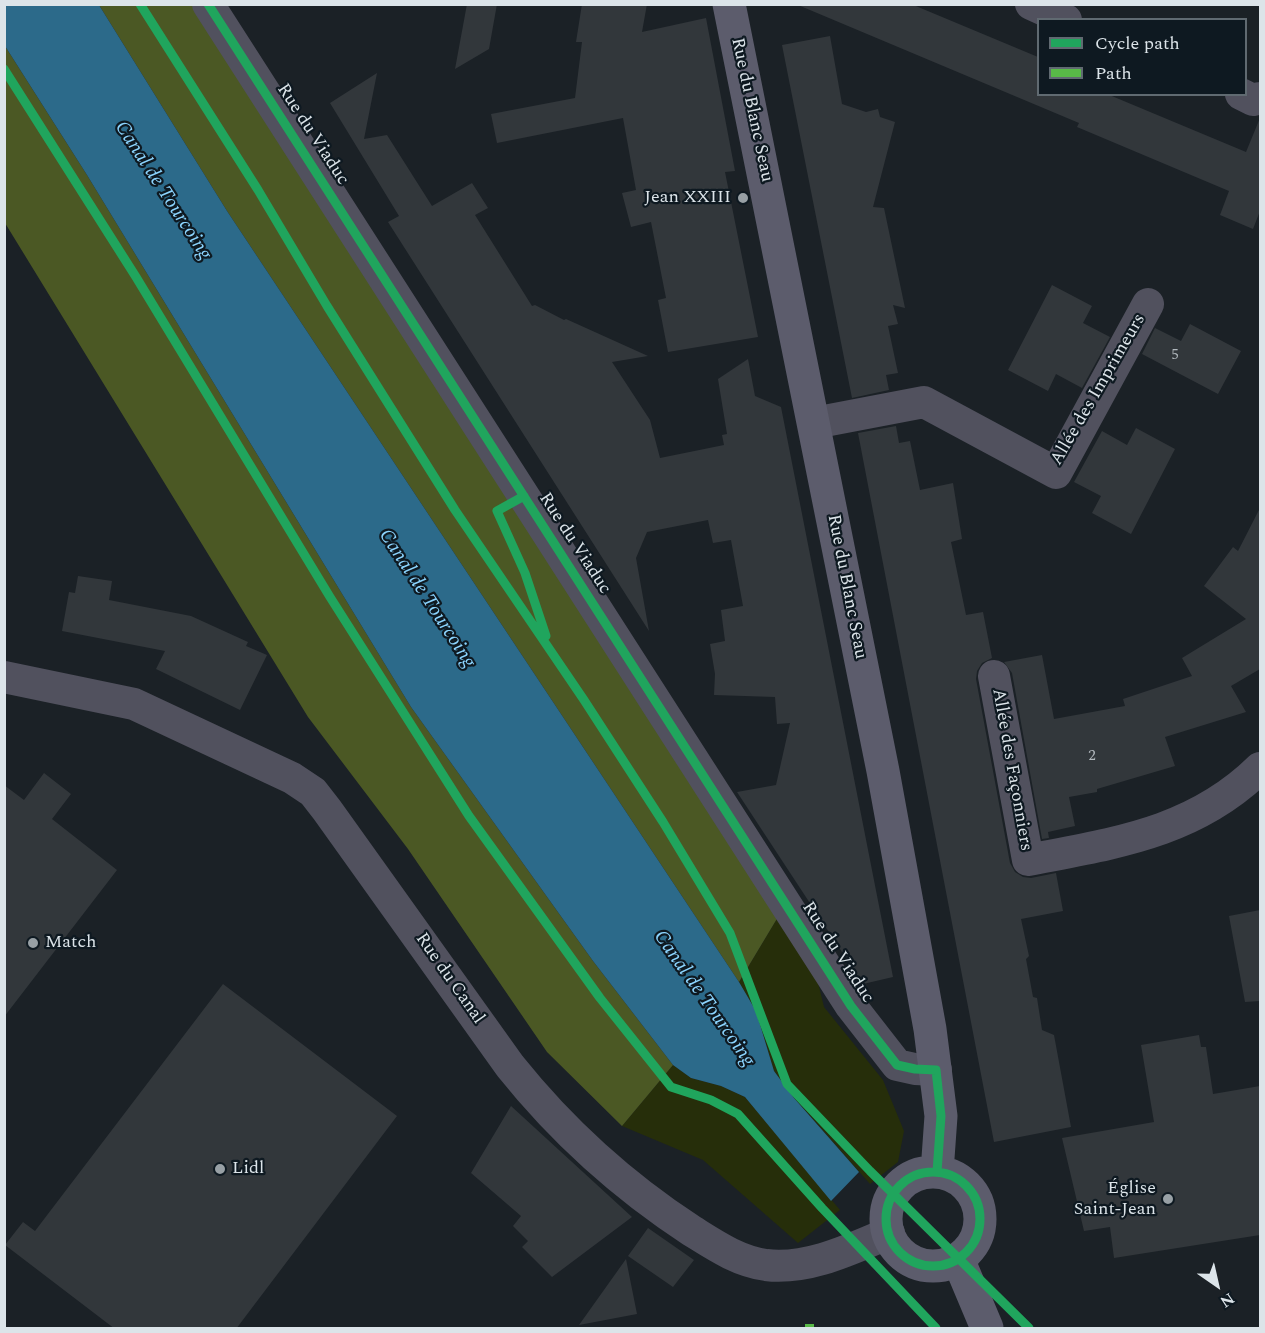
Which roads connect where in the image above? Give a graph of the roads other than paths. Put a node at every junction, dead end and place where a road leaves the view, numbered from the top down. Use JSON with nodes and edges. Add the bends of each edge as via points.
{"nodes":[{"id":1,"x":208,"y":4,"type":"edge"},
{"id":2,"x":729,"y":4,"type":"edge"},
{"id":3,"x":1031,"y":4,"type":"edge"},
{"id":4,"x":1062,"y":18,"type":"edge"},
{"id":5,"x":1148,"y":304,"type":"dead end"},
{"id":6,"x":814,"y":423,"type":"junction"},
{"id":7,"x":994,"y":676,"type":"dead end"},
{"id":8,"x":4,"y":678,"type":"edge"},
{"id":9,"x":1260,"y":768,"type":"edge"},
{"id":10,"x":936,"y":1070,"type":"junction"},
{"id":11,"x":937,"y":1172,"type":"junction"},
{"id":12,"x":889,"y":1233,"type":"junction"},
{"id":13,"x":958,"y":1259,"type":"junction"},
{"id":14,"x":987,"y":1329,"type":"edge"}],
"edges":[{"from":1,"to":10,"type":"street","name":"Rue du Viaduc","via":[[851,1006],[897,1065]]},
{"from":2,"to":6,"type":"street","name":"Rue du Blanc Seau"},
{"from":3,"to":4,"type":"street"},
{"from":5,"to":6,"type":"street","name":"Allée des Imprimeurs","via":[[1056,473],[924,402]]},
{"from":6,"to":10,"type":"street","name":"Rue du Blanc Seau","via":[[883,771]]},
{"from":7,"to":9,"type":"street","name":"Allée des Façonniers","via":[[1028,860],[1147,835],[1176,824],[1231,793]]},
{"from":8,"to":12,"type":"street","name":"Rue du Canal","via":[[134,704],[304,785],[327,810],[533,1095],[633,1189],[709,1241],[747,1262],[787,1266],[828,1257]]},
{"from":10,"to":11,"type":"street","name":"Rue du Blanc Seau","via":[[941,1116]]},
{"from":11,"to":12,"type":"street","via":[[912,1178],[893,1195],[886,1220]]},
{"from":11,"to":13,"type":"street","via":[[959,1180],[975,1197],[979,1208],[974,1242]]},
{"from":12,"to":13,"type":"street","via":[[900,1251],[917,1263],[938,1266]]},
{"from":13,"to":14,"type":"street"}]}
